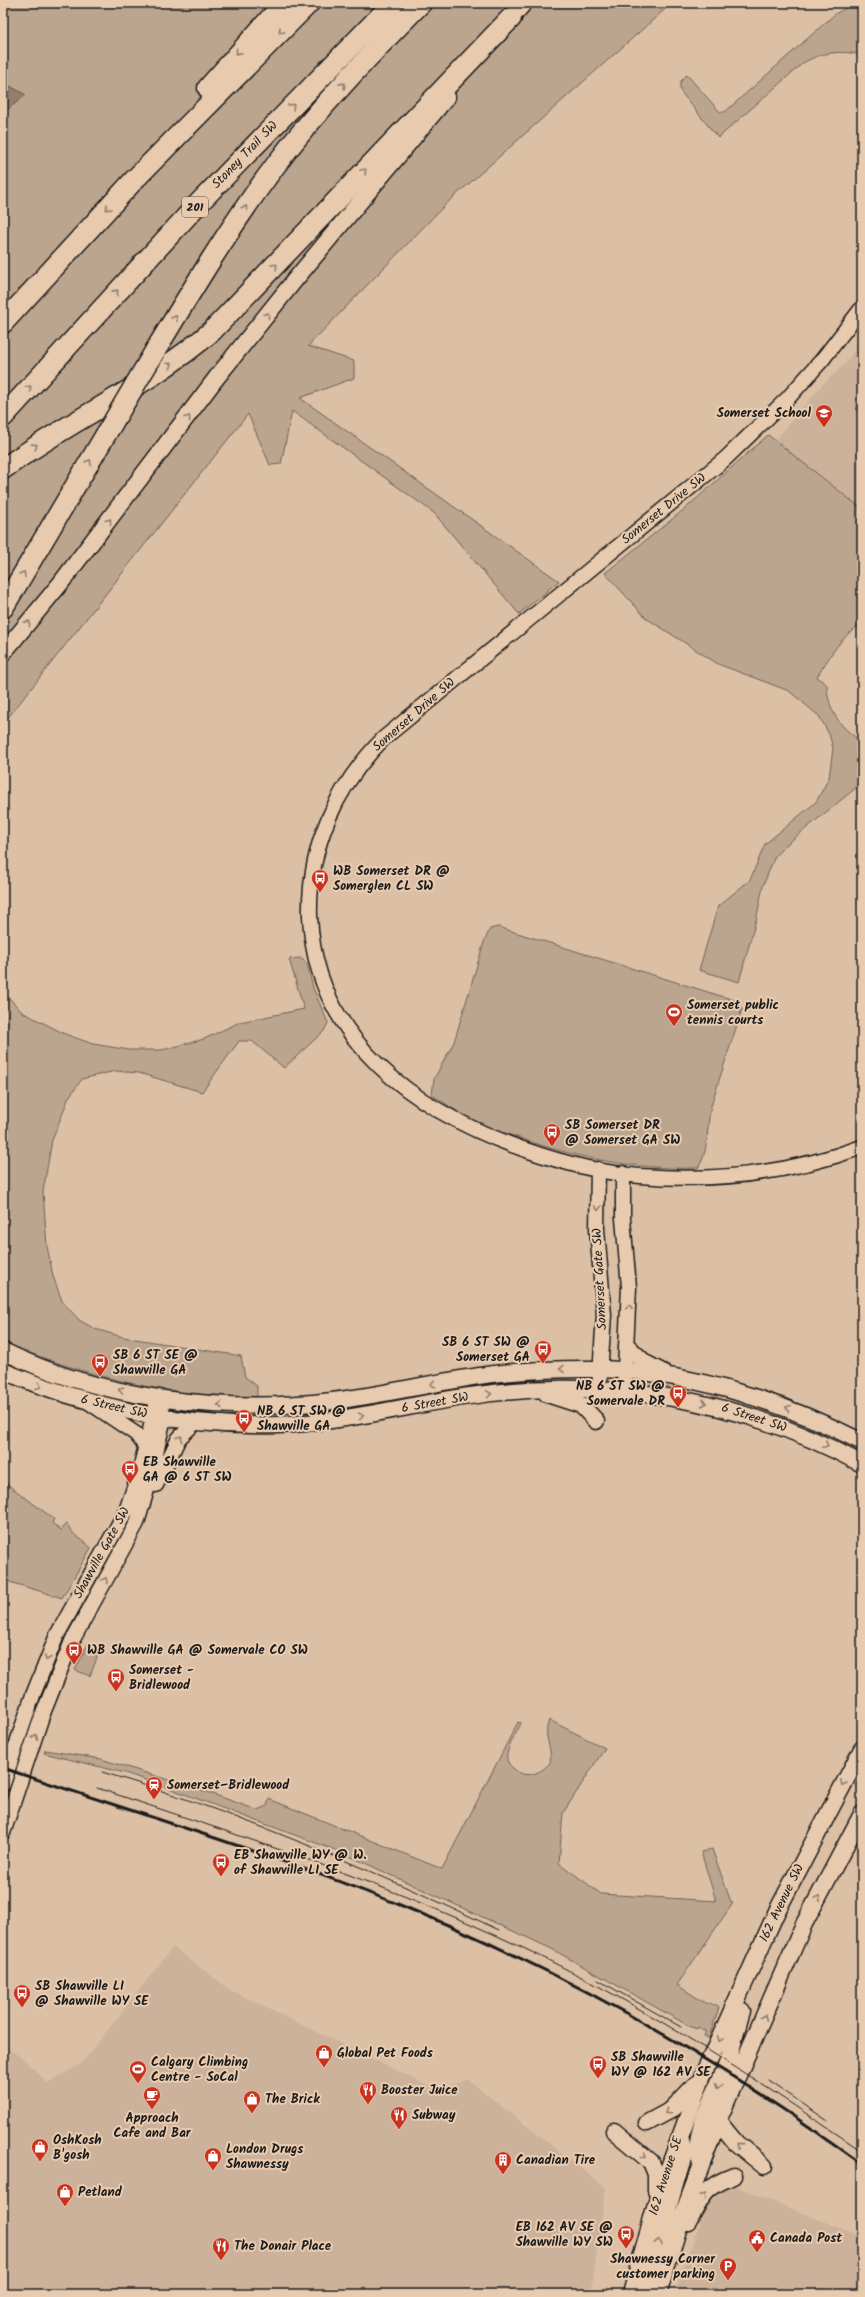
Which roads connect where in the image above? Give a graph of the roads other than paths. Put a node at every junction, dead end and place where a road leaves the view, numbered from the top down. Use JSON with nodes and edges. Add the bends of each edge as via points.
{"nodes":[{"id":1,"x":284,"y":3,"type":"edge"},
{"id":2,"x":309,"y":3,"type":"edge"},
{"id":3,"x":394,"y":3,"type":"edge"},
{"id":4,"x":421,"y":3,"type":"edge"},
{"id":5,"x":524,"y":3,"type":"edge"},
{"id":6,"x":511,"y":18,"type":"junction"},
{"id":7,"x":135,"y":179,"type":"junction"},
{"id":8,"x":862,"y":308,"type":"edge"},
{"id":9,"x":3,"y":323,"type":"edge"},
{"id":10,"x":3,"y":417,"type":"edge"},
{"id":11,"x":3,"y":468,"type":"edge"},
{"id":12,"x":3,"y":608,"type":"edge"},
{"id":13,"x":3,"y":653,"type":"edge"},
{"id":14,"x":862,"y":1147,"type":"edge"},
{"id":15,"x":598,"y":1169,"type":"junction"},
{"id":16,"x":623,"y":1174,"type":"junction"},
{"id":17,"x":627,"y":1346,"type":"junction"},
{"id":18,"x":3,"y":1351,"type":"edge"},
{"id":19,"x":601,"y":1370,"type":"junction"},
{"id":20,"x":3,"y":1371,"type":"edge"},
{"id":21,"x":625,"y":1371,"type":"junction"},
{"id":22,"x":672,"y":1377,"type":"junction"},
{"id":23,"x":532,"y":1389,"type":"junction"},
{"id":24,"x":599,"y":1389,"type":"junction"},
{"id":25,"x":624,"y":1390,"type":"junction"},
{"id":26,"x":159,"y":1399,"type":"junction"},
{"id":27,"x":89,"y":1402,"type":"junction"},
{"id":28,"x":158,"y":1417,"type":"junction"},
{"id":29,"x":596,"y":1421,"type":"dead end"},
{"id":30,"x":196,"y":1422,"type":"junction"},
{"id":31,"x":862,"y":1442,"type":"edge"},
{"id":32,"x":146,"y":1447,"type":"junction"},
{"id":33,"x":862,"y":1464,"type":"edge"},
{"id":34,"x":137,"y":1523,"type":"junction"},
{"id":35,"x":862,"y":1749,"type":"edge"},
{"id":36,"x":3,"y":1784,"type":"edge"},
{"id":37,"x":862,"y":1814,"type":"edge"},
{"id":38,"x":3,"y":1833,"type":"edge"},
{"id":39,"x":757,"y":1955,"type":"junction"},
{"id":40,"x":710,"y":2062,"type":"joint"},
{"id":41,"x":702,"y":2077,"type":"junction"},
{"id":42,"x":718,"y":2121,"type":"junction"},
{"id":43,"x":647,"y":2123,"type":"dead end"},
{"id":44,"x":614,"y":2131,"type":"dead end"},
{"id":45,"x":679,"y":2135,"type":"junction"},
{"id":46,"x":701,"y":2163,"type":"junction"},
{"id":47,"x":764,"y":2166,"type":"dead end"},
{"id":48,"x":734,"y":2176,"type":"dead end"},
{"id":49,"x":657,"y":2200,"type":"junction"},
{"id":50,"x":674,"y":2238,"type":"junction"},
{"id":51,"x":631,"y":2294,"type":"edge"},
{"id":52,"x":647,"y":2294,"type":"edge"},
{"id":53,"x":658,"y":2294,"type":"edge"}],
"edges":[{"from":1,"to":7,"type":"highway","one_way":true,"via":[[239,52]]},
{"from":2,"to":7,"type":"highway","one_way":true},
{"from":10,"to":3,"type":"highway","name":"Stoney Trail SW","number":"201","one_way":true,"via":[[193,210]]},
{"from":12,"to":4,"type":"highway","one_way":true,"bridge":true,"via":[[215,253],[276,165],[346,82]]},
{"from":5,"to":6,"type":"main road"},
{"from":11,"to":6,"type":"highway","one_way":true,"via":[[73,422],[153,376],[177,360],[212,330]]},
{"from":13,"to":6,"type":"main road","one_way":true,"via":[[64,578],[217,377]]},
{"from":7,"to":9,"type":"highway","one_way":true},
{"from":8,"to":15,"type":"street","name":"Somerset Drive SW","via":[[822,360],[789,397],[725,459],[384,738],[342,789],[326,821],[319,844],[310,900],[314,945],[321,975],[334,1008],[354,1038],[386,1074],[411,1094],[470,1127],[538,1154]]},
{"from":14,"to":16,"type":"street","name":"Somerset Drive SW","via":[[815,1162],[745,1175],[683,1178]]},
{"from":15,"to":16,"type":"street","name":"Somerset Drive SW"},
{"from":15,"to":19,"type":"street","name":"Somerset Gate SW","one_way":true,"via":[[597,1229],[604,1315]]},
{"from":17,"to":16,"type":"street","name":"Somerset Gate SW","one_way":true,"via":[[629,1287],[623,1218]]},
{"from":17,"to":21,"type":"street","name":"Somerset Gate SW"},
{"from":17,"to":22,"type":"main road","via":[[645,1363]]},
{"from":26,"to":18,"type":"main road","name":"6 Street SW","one_way":true,"via":[[65,1376]]},
{"from":19,"to":21,"type":"main road","name":"6 Street SW"},
{"from":19,"to":24,"type":"street","name":"Somerset Gate SW"},
{"from":19,"to":26,"type":"main road","name":"6 Street SW","one_way":true,"via":[[496,1374],[297,1405],[226,1405]]},
{"from":20,"to":27,"type":"main road","name":"6 Street SW","one_way":true,"via":[[49,1390]]},
{"from":21,"to":22,"type":"main road","name":"6 Street SW"},
{"from":21,"to":25,"type":"street","name":"Somerset Gate SW"},
{"from":31,"to":22,"type":"main road","name":"6 Street SW","one_way":true,"via":[[775,1403],[728,1389]]},
{"from":23,"to":24,"type":"main road","name":"6 Street SW"},
{"from":23,"to":29,"type":"main road","via":[[576,1403],[587,1410]]},
{"from":30,"to":23,"type":"main road","name":"6 Street SW","one_way":true,"via":[[278,1425],[326,1421],[464,1397]]},
{"from":24,"to":25,"type":"main road","name":"6 Street SW"},
{"from":25,"to":33,"type":"main road","name":"6 Street SW","one_way":true,"via":[[689,1400],[742,1412],[814,1439]]},
{"from":26,"to":28,"type":"street","name":"Shawville Gate SW"},
{"from":27,"to":28,"type":"main road","name":"6 Street SW"},
{"from":27,"to":32,"type":"street","via":[[136,1434]]},
{"from":28,"to":30,"type":"main road","name":"6 Street SW"},
{"from":28,"to":32,"type":"street","name":"Shawville Gate SW"},
{"from":28,"to":34,"type":"street","name":"Shawville Gate SW","via":[[152,1474]]},
{"from":34,"to":30,"type":"street","one_way":true,"via":[[179,1438]]},
{"from":32,"to":36,"type":"street","name":"Shawville Gate SW","one_way":true,"via":[[126,1511],[70,1609],[52,1646]]},
{"from":38,"to":34,"type":"street","name":"Shawville Gate SW","one_way":true,"via":[[42,1716],[72,1641]]},
{"from":35,"to":39,"type":"main road","name":"162 Avenue SW","one_way":true,"via":[[800,1864]]},
{"from":42,"to":37,"type":"main road","one_way":true,"via":[[804,1924]]},
{"from":39,"to":40,"type":"main road","name":"162 Avenue SW","one_way":true},
{"from":39,"to":46,"type":"main road","one_way":true,"via":[[728,2062],[701,2128],[698,2144]]},
{"from":40,"to":41,"type":"main road","name":"162 Avenue SE"},
{"from":41,"to":43,"type":"main road","one_way":true,"via":[[671,2110]]},
{"from":41,"to":45,"type":"main road","name":"162 Avenue SE"},
{"from":42,"to":46,"type":"main road"},
{"from":47,"to":42,"type":"main road","one_way":true,"via":[[736,2142]]},
{"from":44,"to":49,"type":"main road","one_way":true,"via":[[655,2167]]},
{"from":45,"to":49,"type":"main road","name":"162 Avenue SE"},
{"from":52,"to":45,"type":"main road","one_way":true,"via":[[659,2239],[684,2154]]},
{"from":46,"to":50,"type":"main road"},
{"from":50,"to":48,"type":"main road","one_way":true,"via":[[687,2223],[707,2190],[712,2185]]},
{"from":49,"to":51,"type":"main road","name":"162 Avenue SE"},
{"from":50,"to":53,"type":"main road"}]}
